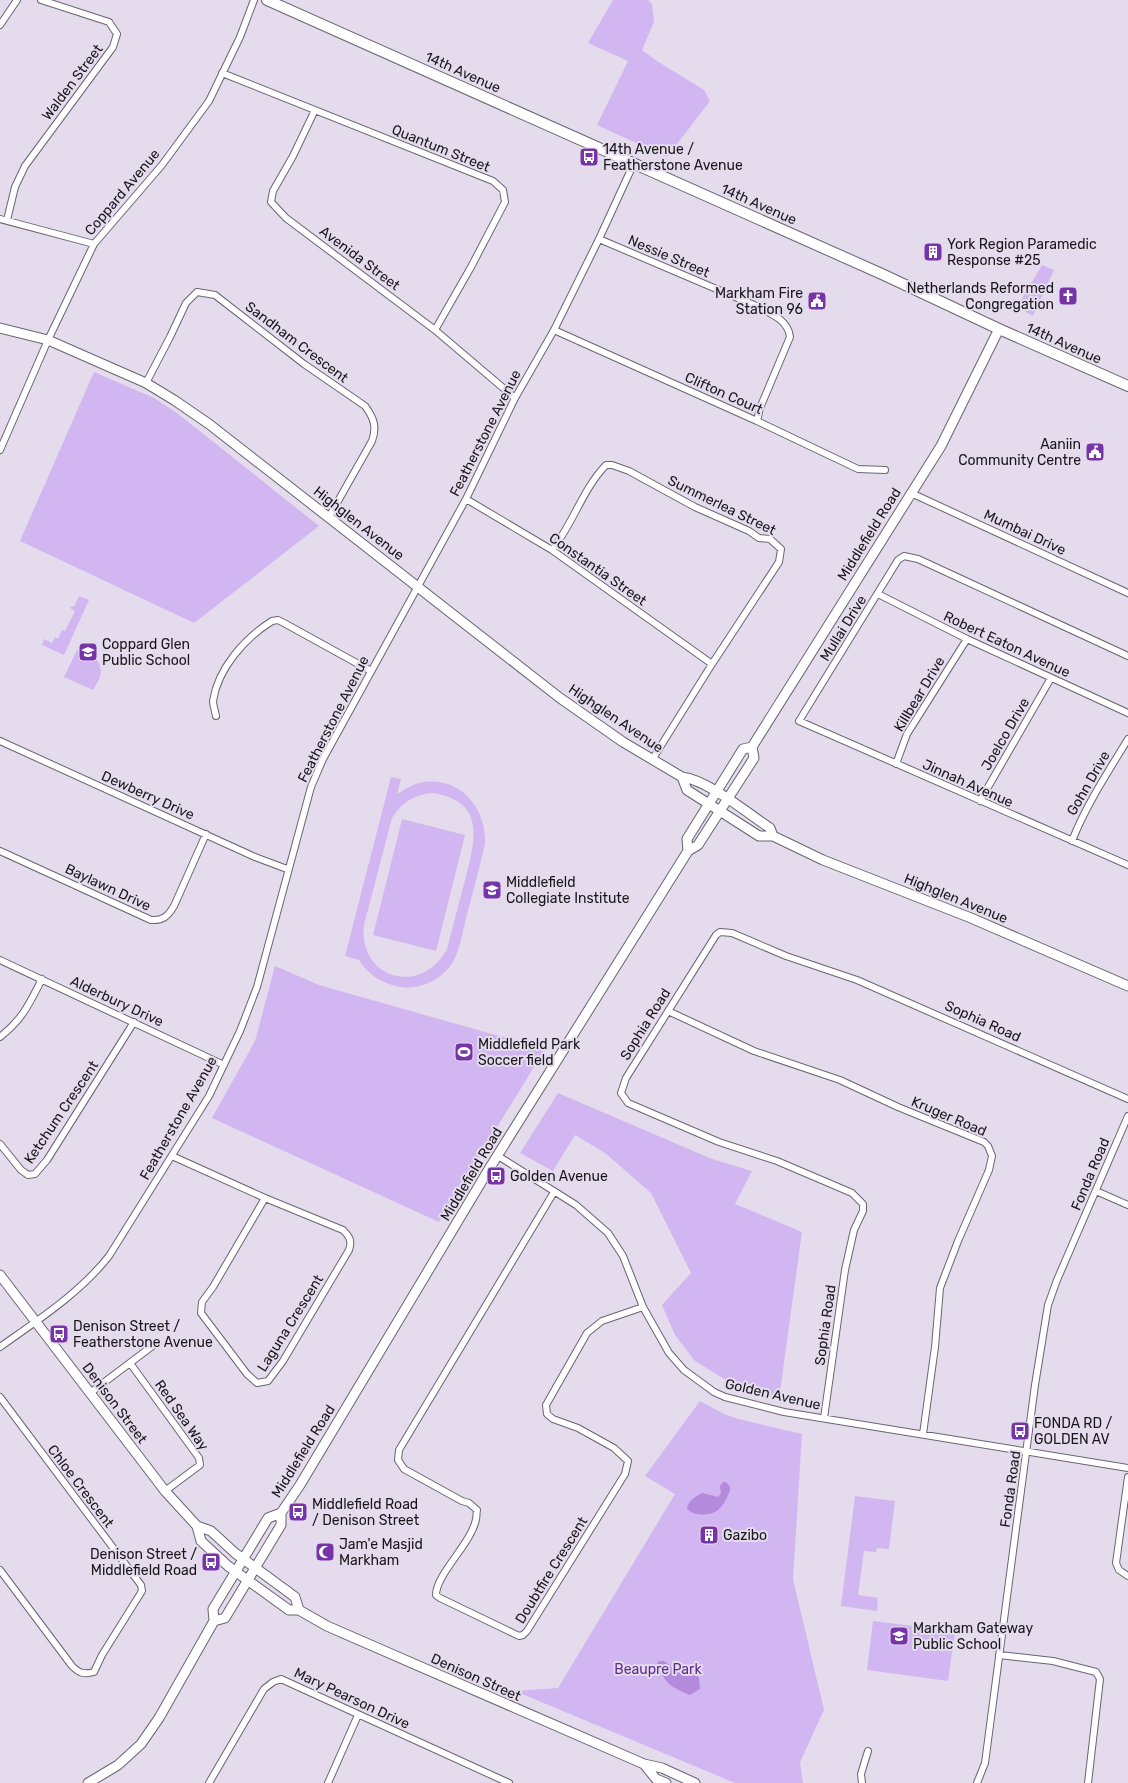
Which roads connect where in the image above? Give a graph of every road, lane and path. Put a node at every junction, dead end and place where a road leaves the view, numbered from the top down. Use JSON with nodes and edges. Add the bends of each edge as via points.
{"nodes":[{"id":1,"x":17,"y":0,"type":"edge"},
{"id":2,"x":41,"y":0,"type":"edge"},
{"id":3,"x":254,"y":0,"type":"edge"},
{"id":4,"x":267,"y":0,"type":"edge"},
{"id":5,"x":0,"y":25,"type":"edge"},
{"id":6,"x":222,"y":73,"type":"junction"},
{"id":7,"x":314,"y":110,"type":"junction"},
{"id":8,"x":634,"y":163,"type":"junction"},
{"id":9,"x":0,"y":218,"type":"edge"},
{"id":10,"x":7,"y":220,"type":"junction"},
{"id":11,"x":599,"y":239,"type":"junction"},
{"id":12,"x":94,"y":244,"type":"junction"},
{"id":13,"x":0,"y":328,"type":"edge"},
{"id":14,"x":998,"y":329,"type":"junction"},
{"id":15,"x":435,"y":330,"type":"junction"},
{"id":16,"x":554,"y":330,"type":"junction"},
{"id":17,"x":48,"y":340,"type":"junction"},
{"id":18,"x":146,"y":383,"type":"junction"},
{"id":19,"x":1128,"y":386,"type":"edge"},
{"id":20,"x":515,"y":398,"type":"junction"},
{"id":21,"x":757,"y":421,"type":"junction"},
{"id":22,"x":0,"y":450,"type":"edge"},
{"id":23,"x":885,"y":470,"type":"dead end"},
{"id":24,"x":911,"y":493,"type":"junction"},
{"id":25,"x":466,"y":498,"type":"junction"},
{"id":26,"x":329,"y":517,"type":"junction"},
{"id":27,"x":552,"y":550,"type":"junction"},
{"id":28,"x":418,"y":586,"type":"junction"},
{"id":29,"x":1128,"y":593,"type":"edge"},
{"id":30,"x":878,"y":594,"type":"junction"},
{"id":31,"x":967,"y":639,"type":"junction"},
{"id":32,"x":1128,"y":656,"type":"edge"},
{"id":33,"x":712,"y":664,"type":"junction"},
{"id":34,"x":371,"y":671,"type":"junction"},
{"id":35,"x":1052,"y":678,"type":"junction"},
{"id":36,"x":1128,"y":713,"type":"edge"},
{"id":37,"x":216,"y":716,"type":"dead end"},
{"id":38,"x":799,"y":721,"type":"joint"},
{"id":39,"x":1128,"y":739,"type":"edge"},
{"id":40,"x":0,"y":741,"type":"edge"},
{"id":41,"x":752,"y":747,"type":"junction"},
{"id":42,"x":652,"y":760,"type":"junction"},
{"id":43,"x":896,"y":764,"type":"junction"},
{"id":44,"x":682,"y":777,"type":"junction"},
{"id":45,"x":716,"y":792,"type":"junction"},
{"id":46,"x":727,"y":799,"type":"junction"},
{"id":47,"x":980,"y":801,"type":"junction"},
{"id":48,"x":708,"y":804,"type":"junction"},
{"id":49,"x":719,"y":811,"type":"junction"},
{"id":50,"x":206,"y":834,"type":"junction"},
{"id":51,"x":773,"y":836,"type":"junction"},
{"id":52,"x":1072,"y":841,"type":"junction"},
{"id":53,"x":0,"y":851,"type":"edge"},
{"id":54,"x":688,"y":851,"type":"junction"},
{"id":55,"x":1128,"y":865,"type":"edge"},
{"id":56,"x":287,"y":869,"type":"junction"},
{"id":57,"x":0,"y":960,"type":"edge"},
{"id":58,"x":42,"y":979,"type":"junction"},
{"id":59,"x":1128,"y":986,"type":"edge"},
{"id":60,"x":668,"y":1011,"type":"junction"},
{"id":61,"x":134,"y":1022,"type":"junction"},
{"id":62,"x":0,"y":1036,"type":"edge"},
{"id":63,"x":224,"y":1065,"type":"junction"},
{"id":64,"x":1128,"y":1099,"type":"edge"},
{"id":65,"x":1128,"y":1116,"type":"edge"},
{"id":66,"x":0,"y":1144,"type":"edge"},
{"id":67,"x":172,"y":1156,"type":"junction"},
{"id":68,"x":498,"y":1156,"type":"junction"},
{"id":69,"x":1096,"y":1191,"type":"junction"},
{"id":70,"x":554,"y":1192,"type":"junction"},
{"id":71,"x":265,"y":1198,"type":"junction"},
{"id":72,"x":1128,"y":1205,"type":"edge"},
{"id":73,"x":0,"y":1275,"type":"edge"},
{"id":74,"x":643,"y":1307,"type":"junction"},
{"id":75,"x":36,"y":1321,"type":"junction"},
{"id":76,"x":155,"y":1344,"type":"dead end"},
{"id":77,"x":0,"y":1347,"type":"edge"},
{"id":78,"x":130,"y":1363,"type":"junction"},
{"id":79,"x":90,"y":1393,"type":"junction"},
{"id":80,"x":0,"y":1397,"type":"edge"},
{"id":81,"x":824,"y":1418,"type":"junction"},
{"id":82,"x":923,"y":1434,"type":"junction"},
{"id":83,"x":1027,"y":1451,"type":"junction"},
{"id":84,"x":1128,"y":1468,"type":"edge"},
{"id":85,"x":1128,"y":1477,"type":"edge"},
{"id":86,"x":165,"y":1491,"type":"junction"},
{"id":87,"x":281,"y":1513,"type":"junction"},
{"id":88,"x":197,"y":1526,"type":"junction"},
{"id":89,"x":244,"y":1559,"type":"junction"},
{"id":90,"x":256,"y":1568,"type":"junction"},
{"id":91,"x":0,"y":1570,"type":"edge"},
{"id":92,"x":236,"y":1571,"type":"junction"},
{"id":93,"x":1128,"y":1576,"type":"edge"},
{"id":94,"x":248,"y":1580,"type":"junction"},
{"id":95,"x":299,"y":1610,"type":"junction"},
{"id":96,"x":214,"y":1621,"type":"junction"},
{"id":97,"x":999,"y":1655,"type":"junction"},
{"id":98,"x":358,"y":1715,"type":"junction"},
{"id":99,"x":868,"y":1751,"type":"dead end"},
{"id":100,"x":644,"y":1764,"type":"junction"},
{"id":101,"x":88,"y":1783,"type":"edge"},
{"id":102,"x":209,"y":1783,"type":"edge"},
{"id":103,"x":328,"y":1783,"type":"edge"},
{"id":104,"x":509,"y":1783,"type":"edge"},
{"id":105,"x":666,"y":1783,"type":"edge"},
{"id":106,"x":695,"y":1783,"type":"edge"},
{"id":107,"x":862,"y":1783,"type":"edge"},
{"id":108,"x":977,"y":1783,"type":"edge"},
{"id":109,"x":1088,"y":1783,"type":"edge"}],
"edges":[{"from":1,"to":5,"type":"street"},
{"from":2,"to":10,"type":"street","name":"Walden Street","via":[[109,22],[117,34],[113,47],[25,166],[15,186]]},
{"from":3,"to":6,"type":"street","name":"Coppard Avenue"},
{"from":4,"to":8,"type":"main road","name":"14th Avenue"},
{"from":6,"to":7,"type":"street","name":"Quantum Street"},
{"from":6,"to":12,"type":"street","name":"Coppard Avenue","via":[[209,101],[171,152]]},
{"from":7,"to":15,"type":"street","name":"Avenida Street","via":[[293,156],[273,191],[271,202],[286,218]]},
{"from":7,"to":15,"type":"street","name":"Quantum Street","via":[[493,181],[503,190],[505,202]]},
{"from":8,"to":11,"type":"street","name":"Featherstone Avenue"},
{"from":8,"to":14,"type":"main road","name":"14th Avenue"},
{"from":9,"to":10,"type":"street"},
{"from":10,"to":12,"type":"street"},
{"from":11,"to":16,"type":"street","name":"Featherstone Avenue"},
{"from":11,"to":21,"type":"street","name":"Nessie Street","via":[[754,305],[783,322],[789,330],[790,337]]},
{"from":12,"to":17,"type":"street","name":"Coppard Avenue"},
{"from":13,"to":17,"type":"street","name":"Highglen Avenue"},
{"from":14,"to":19,"type":"main road","name":"14th Avenue"},
{"from":14,"to":24,"type":"street","name":"Middlefield Road","via":[[941,446]]},
{"from":15,"to":20,"type":"street","name":"Avenida Street"},
{"from":16,"to":20,"type":"street","name":"Featherstone Avenue"},
{"from":16,"to":21,"type":"street","name":"Clifton Court"},
{"from":17,"to":18,"type":"street","name":"Highglen Avenue"},
{"from":17,"to":22,"type":"street","name":"Coppard Avenue"},
{"from":18,"to":26,"type":"street","name":"Highglen Avenue","via":[[209,424]]},
{"from":18,"to":26,"type":"street","name":"Sandham Crescent","via":[[186,303],[197,292],[215,295],[372,414],[375,428],[372,442]]},
{"from":20,"to":25,"type":"street","name":"Featherstone Avenue"},
{"from":21,"to":23,"type":"street","name":"Clifton Court","via":[[858,469]]},
{"from":24,"to":29,"type":"street","name":"Mumbai Drive"},
{"from":24,"to":41,"type":"street","name":"Middlefield Road"},
{"from":25,"to":27,"type":"street","name":"Constantia Street"},
{"from":25,"to":28,"type":"street","name":"Featherstone Avenue"},
{"from":26,"to":28,"type":"street","name":"Highglen Avenue"},
{"from":27,"to":33,"type":"street","name":"Constantia Street"},
{"from":27,"to":33,"type":"street","name":"Summerlea Street","via":[[590,484],[606,466],[612,465],[629,471],[760,538],[770,540],[781,549],[779,562]]},
{"from":28,"to":34,"type":"street","name":"Featherstone Avenue"},
{"from":28,"to":42,"type":"street","name":"Highglen Avenue","via":[[560,698]]},
{"from":30,"to":31,"type":"street","name":"Robert Eaton Avenue"},
{"from":30,"to":32,"type":"street","name":"Mullai Drive","via":[[898,560],[904,556],[918,559]]},
{"from":30,"to":38,"type":"street","name":"Mullai Drive"},
{"from":31,"to":35,"type":"street","name":"Robert Eaton Avenue"},
{"from":31,"to":43,"type":"street","name":"Killbear Drive","via":[[907,734]]},
{"from":33,"to":42,"type":"street","name":"Summerlea Street"},
{"from":34,"to":37,"type":"street","via":[[284,623],[272,621],[247,642],[226,665],[213,702]]},
{"from":34,"to":56,"type":"street","name":"Featherstone Avenue","via":[[310,787]]},
{"from":35,"to":36,"type":"street","name":"Robert Eaton Avenue"},
{"from":35,"to":47,"type":"street","name":"Joelco Drive"},
{"from":38,"to":43,"type":"street","name":"Jinnah Avenue"},
{"from":39,"to":52,"type":"street","name":"Gohn Drive","via":[[1099,786]]},
{"from":40,"to":50,"type":"street","name":"Dewberry Drive"},
{"from":41,"to":45,"type":"street","name":"Middlefield Road","via":[[743,749]]},
{"from":41,"to":46,"type":"street","name":"Middlefield Road","via":[[754,758]]},
{"from":42,"to":44,"type":"street","name":"Highglen Avenue"},
{"from":43,"to":47,"type":"street","name":"Jinnah Avenue"},
{"from":44,"to":45,"type":"street","name":"Highglen Avenue","via":[[693,778]]},
{"from":44,"to":48,"type":"street","name":"Highglen Avenue","via":[[687,790]]},
{"from":45,"to":46,"type":"street","name":"Highglen Avenue"},
{"from":45,"to":48,"type":"street","name":"Middlefield Road"},
{"from":46,"to":49,"type":"street","name":"Middlefield Road"},
{"from":46,"to":51,"type":"street","name":"Highglen Avenue","via":[[770,828]]},
{"from":47,"to":52,"type":"street","name":"Jinnah Avenue"},
{"from":48,"to":49,"type":"street","name":"Highglen Avenue"},
{"from":48,"to":54,"type":"street","name":"Middlefield Road","via":[[687,839]]},
{"from":49,"to":51,"type":"street","name":"Highglen Avenue","via":[[759,836]]},
{"from":49,"to":54,"type":"street","name":"Middlefield Road","via":[[698,845]]},
{"from":50,"to":53,"type":"street","name":"Baylawn Drive","via":[[174,906],[168,916],[160,921],[151,920]]},
{"from":50,"to":56,"type":"street","name":"Dewberry Drive"},
{"from":51,"to":59,"type":"street","name":"Highglen Avenue","via":[[823,860],[971,918]]},
{"from":52,"to":55,"type":"street","name":"Jinnah Avenue"},
{"from":54,"to":68,"type":"street","name":"Middlefield Road"},
{"from":56,"to":63,"type":"street","name":"Featherstone Avenue","via":[[257,987]]},
{"from":57,"to":58,"type":"street","name":"Alderbury Drive"},
{"from":58,"to":61,"type":"street","name":"Alderbury Drive"},
{"from":58,"to":62,"type":"street","via":[[24,1013]]},
{"from":60,"to":64,"type":"street","name":"Sophia Road","via":[[712,939],[720,932],[727,932],[864,983]]},
{"from":60,"to":81,"type":"street","name":"Sophia Road","via":[[626,1078],[621,1090],[628,1103],[719,1142],[777,1161],[852,1193],[863,1204],[845,1270]]},
{"from":60,"to":82,"type":"street","name":"Kruger Road","via":[[754,1051],[840,1080],[984,1142],[988,1146],[992,1156],[990,1170],[958,1240],[940,1288]]},
{"from":61,"to":63,"type":"street","name":"Alderbury Drive"},
{"from":61,"to":66,"type":"street","name":"Ketchum Crescent","via":[[47,1160],[35,1174],[28,1175],[21,1170]]},
{"from":63,"to":67,"type":"street","name":"Featherstone Avenue","via":[[209,1096]]},
{"from":65,"to":69,"type":"street","name":"Fonda Road"},
{"from":67,"to":71,"type":"street","name":"Laguna Crescent"},
{"from":67,"to":75,"type":"street","name":"Featherstone Avenue","via":[[110,1256],[96,1273]]},
{"from":68,"to":70,"type":"street","name":"Golden Avenue"},
{"from":68,"to":87,"type":"street","name":"Middlefield Road"},
{"from":69,"to":72,"type":"street"},
{"from":69,"to":83,"type":"street","name":"Fonda Road","via":[[1048,1305]]},
{"from":70,"to":74,"type":"street","name":"Golden Avenue","via":[[576,1205],[608,1233],[623,1256]]},
{"from":70,"to":74,"type":"street","name":"Doubtfire Crescent","via":[[399,1450],[398,1460],[404,1469],[469,1503],[477,1510],[470,1533],[438,1583],[436,1595],[440,1598],[519,1636],[527,1631],[625,1474],[628,1461],[614,1448],[578,1428],[553,1419],[548,1414],[546,1405],[587,1333],[602,1321]]},
{"from":71,"to":71,"type":"street","name":"Laguna Crescent","via":[[202,1302],[201,1308],[201,1313],[256,1383],[268,1381],[274,1375],[344,1259],[351,1243],[343,1230]]},
{"from":73,"to":75,"type":"street","name":"Denison Street"},
{"from":74,"to":81,"type":"street","name":"Golden Avenue","via":[[669,1353],[684,1370],[706,1388],[731,1399],[784,1412]]},
{"from":75,"to":77,"type":"street","name":"Featherstone Avenue"},
{"from":75,"to":79,"type":"street","name":"Denison Street"},
{"from":76,"to":78,"type":"street"},
{"from":78,"to":79,"type":"street"},
{"from":78,"to":86,"type":"street","name":"Red Sea Way","via":[[200,1458],[200,1465]]},
{"from":79,"to":86,"type":"street","name":"Denison Street"},
{"from":80,"to":91,"type":"street","name":"Chloe Crescent","via":[[141,1585],[142,1591],[94,1672],[87,1674],[72,1666]]},
{"from":81,"to":82,"type":"street","name":"Golden Avenue"},
{"from":82,"to":83,"type":"street","name":"Golden Avenue"},
{"from":83,"to":84,"type":"street","name":"Golden Avenue"},
{"from":83,"to":97,"type":"street","name":"Fonda Road"},
{"from":85,"to":93,"type":"street","via":[[1116,1563],[1119,1570]]},
{"from":86,"to":88,"type":"street","name":"Denison Street"},
{"from":87,"to":89,"type":"street","name":"Middlefield Road","via":[[268,1518]]},
{"from":87,"to":90,"type":"street","name":"Middlefield Road","via":[[282,1525]]},
{"from":88,"to":89,"type":"street","name":"Denison Street","via":[[211,1531]]},
{"from":88,"to":92,"type":"street","name":"Denison Street","via":[[201,1541]]},
{"from":89,"to":90,"type":"street","name":"Denison Street"},
{"from":89,"to":92,"type":"street","name":"Middlefield Road"},
{"from":90,"to":94,"type":"street","name":"Middlefield Road"},
{"from":90,"to":95,"type":"street","name":"Denison Street","via":[[294,1597]]},
{"from":92,"to":94,"type":"street","name":"Denison Street"},
{"from":92,"to":96,"type":"street","name":"Middlefield Road","via":[[213,1609]]},
{"from":94,"to":95,"type":"street","name":"Denison Street","via":[[289,1610]]},
{"from":94,"to":96,"type":"street","name":"Middlefield Road","via":[[225,1618]]},
{"from":95,"to":100,"type":"street","name":"Denison Street","via":[[327,1626]]},
{"from":96,"to":101,"type":"street","name":"Middlefield Road","via":[[159,1718],[141,1744],[118,1765]]},
{"from":97,"to":108,"type":"street","name":"Fonda Road","via":[[985,1763]]},
{"from":97,"to":109,"type":"street","via":[[1053,1661],[1096,1672],[1100,1679]]},
{"from":98,"to":102,"type":"street","name":"Mary Pearson Drive","via":[[281,1678],[264,1689]]},
{"from":98,"to":103,"type":"street"},
{"from":98,"to":104,"type":"street","name":"Mary Pearson Drive"},
{"from":99,"to":107,"type":"street","via":[[861,1774]]},
{"from":100,"to":105,"type":"street","name":"Denison Street","via":[[656,1778]]},
{"from":100,"to":106,"type":"street","name":"Denison Street","via":[[662,1768]]}]}
